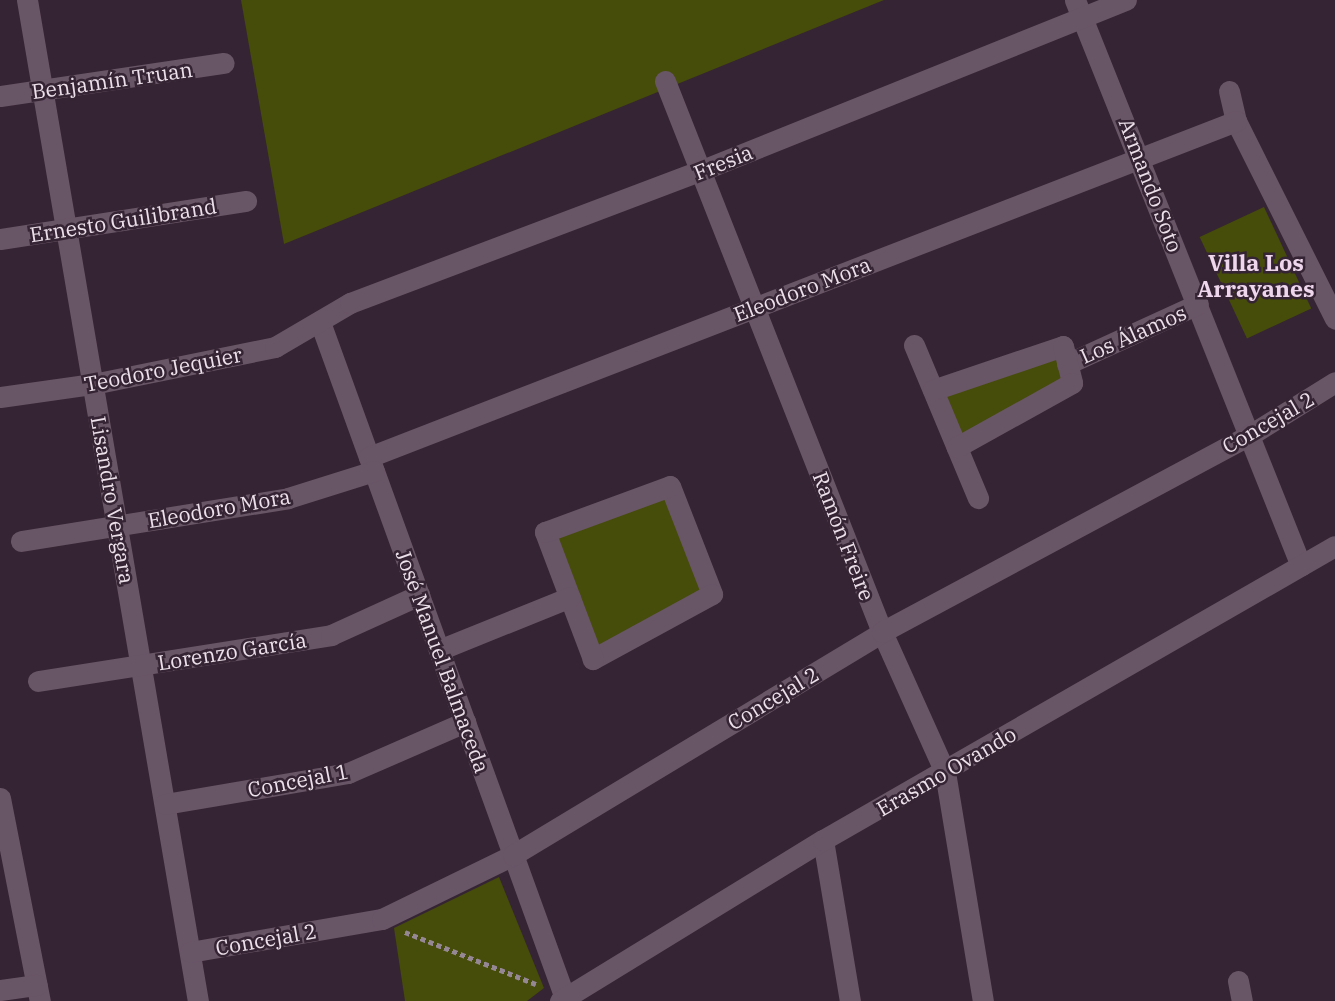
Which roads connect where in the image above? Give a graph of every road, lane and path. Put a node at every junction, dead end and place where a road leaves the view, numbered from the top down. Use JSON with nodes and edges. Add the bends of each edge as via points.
{"nodes":[{"id":1,"x":27,"y":0,"type":"edge"},
{"id":2,"x":1126,"y":0,"type":"edge"},
{"id":3,"x":1080,"y":9,"type":"edge"},
{"id":4,"x":224,"y":63,"type":"dead end"},
{"id":5,"x":665,"y":80,"type":"dead end"},
{"id":6,"x":43,"y":90,"type":"junction"},
{"id":7,"x":1230,"y":91,"type":"dead end"},
{"id":8,"x":0,"y":96,"type":"edge"},
{"id":9,"x":1236,"y":121,"type":"junction"},
{"id":10,"x":1140,"y":158,"type":"junction"},
{"id":11,"x":700,"y":171,"type":"junction"},
{"id":12,"x":246,"y":201,"type":"dead end"},
{"id":13,"x":67,"y":229,"type":"junction"},
{"id":14,"x":0,"y":239,"type":"edge"},
{"id":15,"x":1198,"y":304,"type":"junction"},
{"id":16,"x":754,"y":307,"type":"junction"},
{"id":17,"x":1335,"y":319,"type":"edge"},
{"id":18,"x":320,"y":322,"type":"junction"},
{"id":19,"x":914,"y":345,"type":"dead end"},
{"id":20,"x":1068,"y":364,"type":"junction"},
{"id":21,"x":1335,"y":382,"type":"edge"},
{"id":22,"x":93,"y":384,"type":"junction"},
{"id":23,"x":933,"y":390,"type":"junction"},
{"id":24,"x":0,"y":397,"type":"edge"},
{"id":25,"x":1250,"y":435,"type":"junction"},
{"id":26,"x":957,"y":447,"type":"junction"},
{"id":27,"x":371,"y":464,"type":"junction"},
{"id":28,"x":978,"y":498,"type":"dead end"},
{"id":29,"x":117,"y":525,"type":"junction"},
{"id":30,"x":21,"y":541,"type":"dead end"},
{"id":31,"x":1335,"y":546,"type":"edge"},
{"id":32,"x":1301,"y":566,"type":"junction"},
{"id":33,"x":419,"y":595,"type":"junction"},
{"id":34,"x":570,"y":597,"type":"junction"},
{"id":35,"x":882,"y":632,"type":"junction"},
{"id":36,"x":439,"y":650,"type":"junction"},
{"id":37,"x":141,"y":665,"type":"junction"},
{"id":38,"x":38,"y":681,"type":"dead end"},
{"id":39,"x":465,"y":722,"type":"junction"},
{"id":40,"x":945,"y":772,"type":"junction"},
{"id":41,"x":0,"y":798,"type":"edge"},
{"id":42,"x":164,"y":804,"type":"junction"},
{"id":43,"x":822,"y":840,"type":"junction"},
{"id":44,"x":513,"y":855,"type":"junction"},
{"id":45,"x":394,"y":928,"type":"dead end"},
{"id":46,"x":190,"y":952,"type":"junction"},
{"id":47,"x":0,"y":990,"type":"edge"},
{"id":48,"x":38,"y":993,"type":"edge"},
{"id":49,"x":559,"y":997,"type":"edge"},
{"id":50,"x":198,"y":1001,"type":"edge"},
{"id":51,"x":850,"y":1001,"type":"edge"},
{"id":52,"x":982,"y":1001,"type":"edge"}],
"edges":[{"from":1,"to":6,"type":"street","name":"Lisandro Vergara"},
{"from":2,"to":3,"type":"street","name":"Fresia"},
{"from":3,"to":10,"type":"street","name":"Armando Soto"},
{"from":3,"to":11,"type":"street","name":"Fresia"},
{"from":4,"to":6,"type":"street","name":"Benjamín Truan"},
{"from":5,"to":11,"type":"street","name":"Ramón Freire"},
{"from":6,"to":8,"type":"street","name":"Benjamín Truan"},
{"from":6,"to":13,"type":"street","name":"Lisandro Vergara"},
{"from":7,"to":9,"type":"street"},
{"from":9,"to":10,"type":"street","name":"Eleodoro Mora"},
{"from":9,"to":17,"type":"street"},
{"from":10,"to":15,"type":"street","name":"Armando Soto"},
{"from":10,"to":16,"type":"street","name":"Eleodoro Mora"},
{"from":11,"to":16,"type":"street","name":"Ramón Freire"},
{"from":11,"to":18,"type":"street","name":"Fresia","via":[[350,303]]},
{"from":12,"to":13,"type":"street","name":"Ernesto Guilibrand"},
{"from":13,"to":14,"type":"street","name":"Ernesto Guilibrand"},
{"from":13,"to":22,"type":"street","name":"Lisandro Vergara"},
{"from":15,"to":20,"type":"street","name":"Los Álamos"},
{"from":15,"to":25,"type":"street","name":"Armando Soto"},
{"from":16,"to":27,"type":"street","name":"Eleodoro Mora"},
{"from":16,"to":35,"type":"street","name":"Ramón Freire"},
{"from":18,"to":22,"type":"street","name":"Teodoro Jequier","via":[[275,346]]},
{"from":18,"to":27,"type":"street","name":"José Manuel Balmaceda"},
{"from":19,"to":23,"type":"street"},
{"from":20,"to":23,"type":"street","name":"Los Álamos","via":[[1063,346]]},
{"from":20,"to":26,"type":"street","name":"Los Álamos","via":[[1072,383]]},
{"from":21,"to":25,"type":"street","name":"Concejal 2"},
{"from":22,"to":24,"type":"street","name":"Teodoro Jequier"},
{"from":22,"to":29,"type":"street","name":"Lisandro Vergara"},
{"from":23,"to":26,"type":"street"},
{"from":25,"to":32,"type":"street","name":"Armando Soto"},
{"from":25,"to":35,"type":"street","name":"Concejal 2"},
{"from":26,"to":28,"type":"street"},
{"from":27,"to":29,"type":"street","name":"Eleodoro Mora","via":[[288,498]]},
{"from":27,"to":33,"type":"street","name":"José Manuel Balmaceda"},
{"from":29,"to":30,"type":"street","name":"Eleodoro Mora"},
{"from":29,"to":37,"type":"street","name":"Lisandro Vergara"},
{"from":31,"to":32,"type":"street","name":"Erasmo Ovando"},
{"from":32,"to":40,"type":"street","name":"Erasmo Ovando"},
{"from":33,"to":36,"type":"street","name":"José Manuel Balmaceda"},
{"from":33,"to":37,"type":"street","name":"Lorenzo García","via":[[331,635]]},
{"from":34,"to":34,"type":"street","via":[[593,659],[712,594],[670,486],[545,532]]},
{"from":34,"to":36,"type":"street"},
{"from":35,"to":40,"type":"street","name":"Ramón Freire"},
{"from":35,"to":44,"type":"street","name":"Concejal 2"},
{"from":36,"to":39,"type":"street","name":"José Manuel Balmaceda"},
{"from":37,"to":38,"type":"street","name":"Lorenzo García"},
{"from":37,"to":42,"type":"street","name":"Lisandro Vergara"},
{"from":39,"to":42,"type":"street","name":"Concejal 1","via":[[348,773]]},
{"from":39,"to":44,"type":"street","name":"José Manuel Balmaceda"},
{"from":40,"to":43,"type":"street","name":"Erasmo Ovando"},
{"from":40,"to":52,"type":"street","name":"Ramón Freire"},
{"from":41,"to":48,"type":"street"},
{"from":42,"to":46,"type":"street","name":"Lisandro Vergara"},
{"from":43,"to":49,"type":"street","name":"Erasmo Ovando"},
{"from":43,"to":51,"type":"street"},
{"from":44,"to":46,"type":"street","name":"Concejal 2","via":[[382,919]]},
{"from":44,"to":49,"type":"street","name":"José Manuel Balmaceda"},
{"from":45,"to":49,"type":"path"},
{"from":46,"to":50,"type":"street","name":"Lisandro Vergara"},
{"from":47,"to":48,"type":"street"}]}
